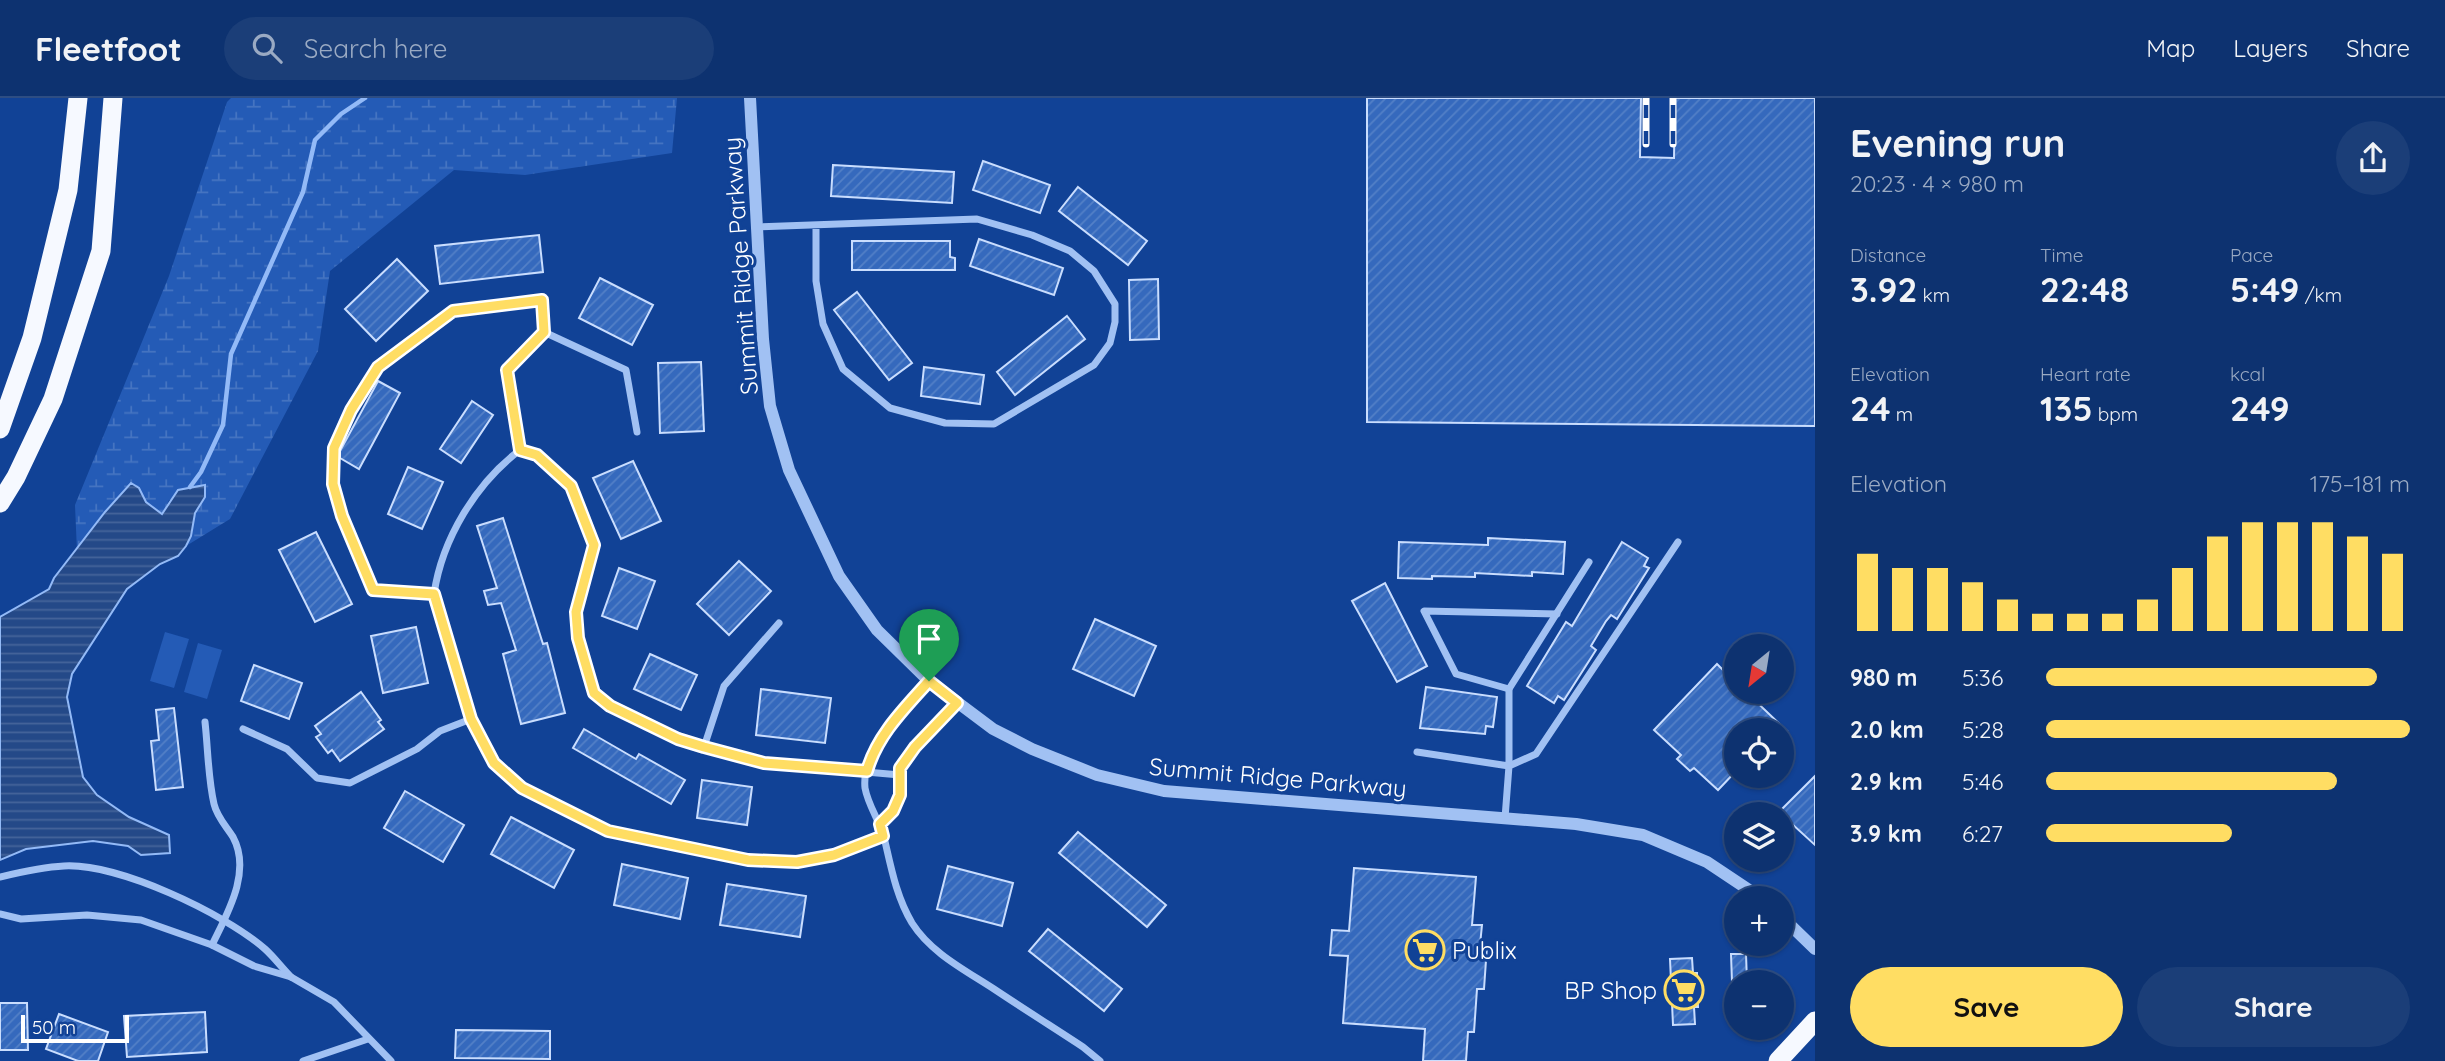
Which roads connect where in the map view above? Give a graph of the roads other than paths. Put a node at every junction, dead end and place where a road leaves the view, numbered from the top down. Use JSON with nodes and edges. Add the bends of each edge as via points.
{"nodes":[{"id":1,"x":78,"y":98,"type":"edge"},
{"id":2,"x":113,"y":98,"type":"edge"},
{"id":3,"x":750,"y":98,"type":"edge"},
{"id":4,"x":816,"y":225,"type":"junction"},
{"id":5,"x":757,"y":227,"type":"junction"},
{"id":6,"x":544,"y":332,"type":"junction"},
{"id":7,"x":0,"y":429,"type":"edge"},
{"id":8,"x":637,"y":432,"type":"dead end"},
{"id":9,"x":520,"y":450,"type":"junction"},
{"id":10,"x":0,"y":503,"type":"edge"},
{"id":11,"x":1678,"y":542,"type":"dead end"},
{"id":12,"x":1590,"y":562,"type":"dead end"},
{"id":13,"x":434,"y":594,"type":"junction"},
{"id":14,"x":1557,"y":614,"type":"junction"},
{"id":15,"x":779,"y":622,"type":"dead end"},
{"id":16,"x":929,"y":681,"type":"junction"},
{"id":17,"x":1509,"y":689,"type":"junction"},
{"id":18,"x":957,"y":703,"type":"junction"},
{"id":19,"x":471,"y":719,"type":"junction"},
{"id":20,"x":205,"y":722,"type":"dead end"},
{"id":21,"x":243,"y":729,"type":"dead end"},
{"id":22,"x":704,"y":747,"type":"junction"},
{"id":23,"x":1417,"y":752,"type":"dead end"},
{"id":24,"x":1509,"y":766,"type":"junction"},
{"id":25,"x":867,"y":771,"type":"junction"},
{"id":26,"x":900,"y":775,"type":"junction"},
{"id":27,"x":1504,"y":818,"type":"junction"},
{"id":28,"x":880,"y":824,"type":"junction"},
{"id":29,"x":883,"y":836,"type":"junction"},
{"id":30,"x":0,"y":877,"type":"edge"},
{"id":31,"x":1742,"y":886,"type":"edge"},
{"id":32,"x":0,"y":914,"type":"edge"},
{"id":33,"x":224,"y":921,"type":"junction"},
{"id":34,"x":1794,"y":929,"type":"edge"},
{"id":35,"x":212,"y":946,"type":"junction"},
{"id":36,"x":1815,"y":949,"type":"edge"},
{"id":37,"x":291,"y":977,"type":"junction"},
{"id":38,"x":1815,"y":1021,"type":"edge"},
{"id":39,"x":368,"y":1039,"type":"junction"},
{"id":40,"x":303,"y":1061,"type":"edge"},
{"id":41,"x":391,"y":1061,"type":"edge"},
{"id":42,"x":1100,"y":1061,"type":"edge"},
{"id":43,"x":1777,"y":1061,"type":"edge"}],
"edges":[{"from":1,"to":7,"type":"highway","via":[[68,190],[32,338]]},
{"from":2,"to":10,"type":"highway","via":[[100,251],[53,399]]},
{"from":3,"to":5,"type":"street","name":"Summit Ridge Parkway"},
{"from":4,"to":4,"type":"street","via":[[977,219],[1070,251],[1094,271],[1115,304],[1110,344],[1094,366],[994,424],[945,423],[890,408],[843,369],[823,324],[816,281]]},
{"from":4,"to":5,"type":"street"},
{"from":5,"to":16,"type":"street","name":"Summit Ridge Parkway","via":[[770,406],[789,470],[839,576],[877,629]]},
{"from":6,"to":8,"type":"street","via":[[626,370]]},
{"from":6,"to":9,"type":"street","via":[[507,370]]},
{"from":6,"to":13,"type":"street","via":[[542,300],[453,311],[378,367],[334,448],[333,484],[373,590]]},
{"from":9,"to":13,"type":"street","via":[[503,463],[464,516],[437,573]]},
{"from":9,"to":22,"type":"street","via":[[537,455],[571,486],[594,545],[576,612],[578,638],[594,693],[610,706]]},
{"from":11,"to":24,"type":"street","via":[[1536,754]]},
{"from":12,"to":14,"type":"street"},
{"from":13,"to":19,"type":"street"},
{"from":14,"to":17,"type":"street"},
{"from":14,"to":17,"type":"street","via":[[1424,611],[1456,674]]},
{"from":15,"to":22,"type":"street","via":[[724,686]]},
{"from":16,"to":18,"type":"street","name":"Summit Ridge Parkway"},
{"from":16,"to":25,"type":"street","via":[[888,728]]},
{"from":17,"to":24,"type":"street"},
{"from":18,"to":26,"type":"street","via":[[915,747]]},
{"from":18,"to":27,"type":"street","name":"Summit Ridge Parkway","via":[[1032,749],[1097,775],[1164,791]]},
{"from":19,"to":21,"type":"street","via":[[350,783],[317,778],[287,749]]},
{"from":19,"to":29,"type":"street","via":[[494,763],[522,788],[608,831],[748,860],[797,862],[834,855]]},
{"from":20,"to":33,"type":"street","via":[[214,806],[239,854],[240,874]]},
{"from":22,"to":25,"type":"street","via":[[764,763]]},
{"from":23,"to":24,"type":"street"},
{"from":24,"to":27,"type":"street"},
{"from":25,"to":26,"type":"street"},
{"from":25,"to":28,"type":"street","via":[[865,787]]},
{"from":26,"to":28,"type":"street","via":[[900,795]]},
{"from":27,"to":31,"type":"street","name":"Summit Ridge Parkway","via":[[1643,835],[1707,862]]},
{"from":28,"to":29,"type":"street"},
{"from":29,"to":42,"type":"street","via":[[898,897],[914,925],[939,952]]},
{"from":30,"to":33,"type":"street","via":[[65,866],[120,873]]},
{"from":32,"to":35,"type":"street","via":[[22,919],[87,915],[141,920]]},
{"from":33,"to":35,"type":"street"},
{"from":33,"to":37,"type":"street","via":[[265,949]]},
{"from":34,"to":36,"type":"street"},
{"from":35,"to":37,"type":"street"},
{"from":37,"to":39,"type":"street","via":[[334,1002]]},
{"from":38,"to":43,"type":"highway"},
{"from":39,"to":40,"type":"street"},
{"from":39,"to":41,"type":"street"}]}
